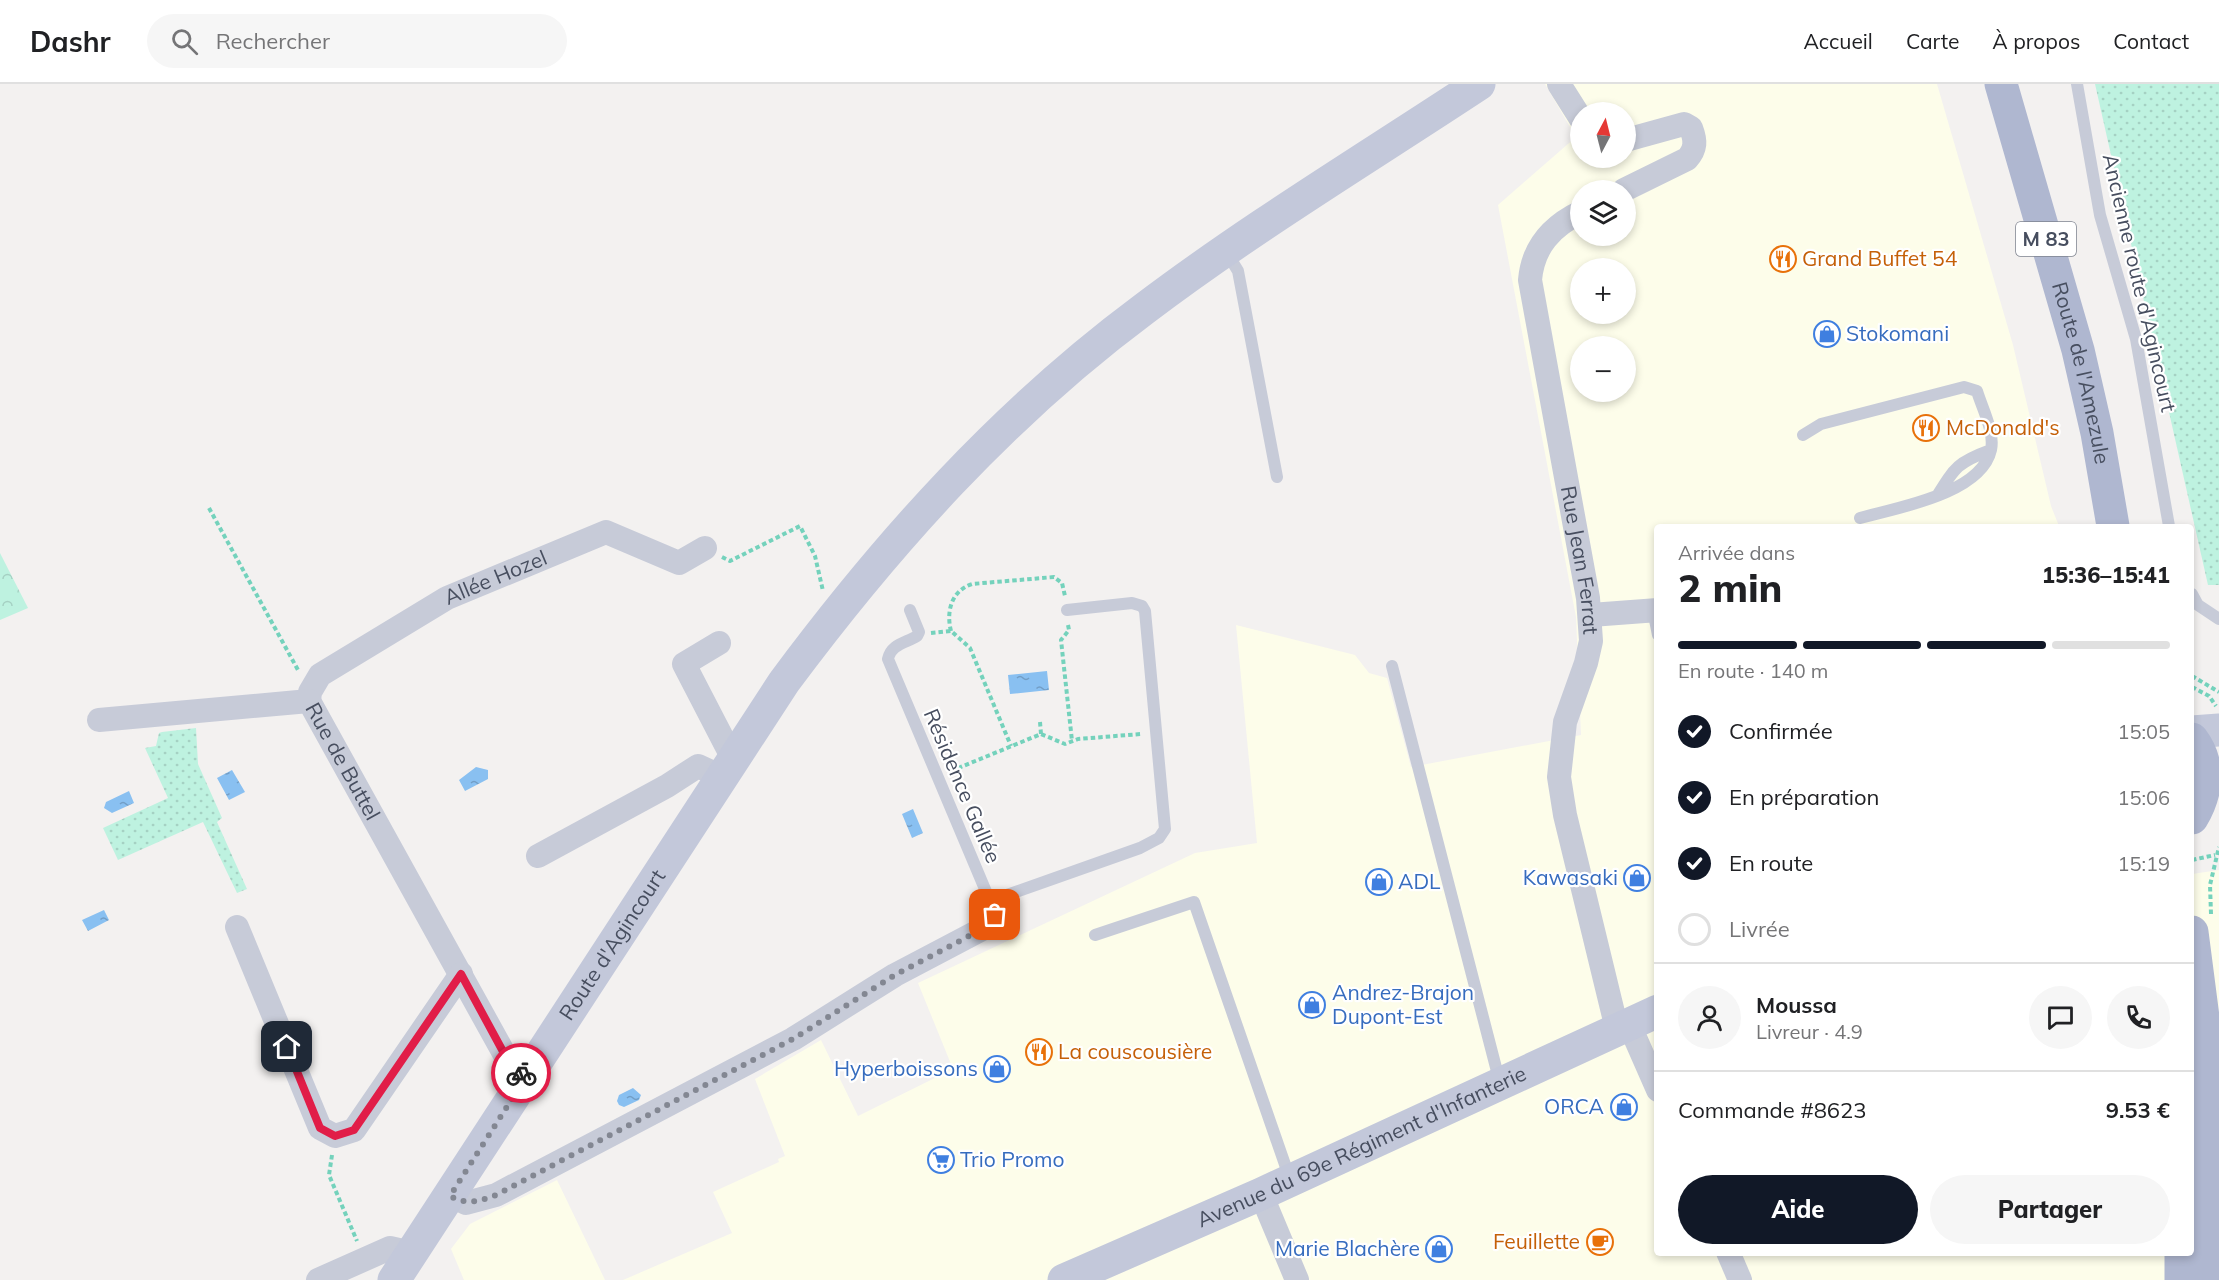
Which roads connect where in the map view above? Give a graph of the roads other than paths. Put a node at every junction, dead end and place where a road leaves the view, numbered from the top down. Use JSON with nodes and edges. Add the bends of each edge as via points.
{"nodes":[{"id":1,"x":1479,"y":84,"type":"edge"},
{"id":2,"x":1559,"y":84,"type":"edge"},
{"id":3,"x":2001,"y":84,"type":"edge"},
{"id":4,"x":2077,"y":84,"type":"edge"},
{"id":5,"x":1570,"y":102,"type":"edge"},
{"id":6,"x":1636,"y":137,"type":"edge"},
{"id":7,"x":1636,"y":184,"type":"edge"},
{"id":8,"x":1570,"y":219,"type":"edge"},
{"id":9,"x":1226,"y":252,"type":"junction"},
{"id":10,"x":1803,"y":435,"type":"dead end"},
{"id":11,"x":1991,"y":450,"type":"junction"},
{"id":12,"x":1277,"y":477,"type":"dead end"},
{"id":13,"x":1937,"y":496,"type":"junction"},
{"id":14,"x":1860,"y":518,"type":"dead end"},
{"id":15,"x":2113,"y":524,"type":"edge"},
{"id":16,"x":2169,"y":524,"type":"edge"},
{"id":17,"x":705,"y":548,"type":"road end"},
{"id":18,"x":2194,"y":598,"type":"edge"},
{"id":19,"x":910,"y":609,"type":"dead end"},
{"id":20,"x":1067,"y":610,"type":"road end"},
{"id":21,"x":1654,"y":610,"type":"edge"},
{"id":22,"x":2219,"y":619,"type":"edge"},
{"id":23,"x":1592,"y":624,"type":"junction"},
{"id":24,"x":719,"y":643,"type":"dead end"},
{"id":25,"x":1392,"y":666,"type":"dead end"},
{"id":26,"x":309,"y":697,"type":"junction"},
{"id":27,"x":99,"y":720,"type":"dead end"},
{"id":28,"x":2194,"y":742,"type":"edge"},
{"id":29,"x":729,"y":766,"type":"junction"},
{"id":30,"x":2212,"y":772,"type":"edge"},
{"id":31,"x":2194,"y":814,"type":"edge"},
{"id":32,"x":538,"y":856,"type":"dead end"},
{"id":33,"x":990,"y":902,"type":"junction"},
{"id":34,"x":2202,"y":924,"type":"edge"},
{"id":35,"x":237,"y":927,"type":"dead end"},
{"id":36,"x":1095,"y":935,"type":"dead end"},
{"id":37,"x":461,"y":974,"type":"junction"},
{"id":38,"x":1635,"y":1021,"type":"edge"},
{"id":39,"x":526,"y":1077,"type":"junction"},
{"id":40,"x":1654,"y":1078,"type":"edge"},
{"id":41,"x":1500,"y":1084,"type":"junction"},
{"id":42,"x":1291,"y":1180,"type":"junction"},
{"id":43,"x":1261,"y":1194,"type":"junction"},
{"id":44,"x":450,"y":1196,"type":"junction"},
{"id":45,"x":412,"y":1253,"type":"junction"},
{"id":46,"x":1730,"y":1256,"type":"edge"},
{"id":47,"x":2181,"y":1256,"type":"edge"},
{"id":48,"x":318,"y":1280,"type":"edge"},
{"id":49,"x":394,"y":1280,"type":"edge"},
{"id":50,"x":1064,"y":1280,"type":"edge"},
{"id":51,"x":1297,"y":1280,"type":"edge"},
{"id":52,"x":1740,"y":1280,"type":"edge"},
{"id":53,"x":2181,"y":1280,"type":"edge"},
{"id":54,"x":2208,"y":1280,"type":"edge"}],
"edges":[{"from":1,"to":9,"type":"street","name":"Route d'Agincourt"},
{"from":2,"to":5,"type":"street"},
{"from":3,"to":15,"type":"main road","name":"Route de l'Amezule","number":"M 83","via":[[2078,350]]},
{"from":4,"to":16,"type":"lane","name":"Ancienne route d'Agincourt","via":[[2100,215],[2138,349]]},
{"from":6,"to":7,"type":"street","via":[[1684,124],[1691,128],[1695,140],[1694,152],[1687,159]]},
{"from":8,"to":23,"type":"street","name":"Rue Jean Ferrat","via":[[1548,233],[1537,251],[1530,280]]},
{"from":9,"to":12,"type":"lane","via":[[1238,271]]},
{"from":9,"to":29,"type":"street","name":"Route d'Agincourt","via":[[1126,322],[956,474],[835,613]]},
{"from":10,"to":11,"type":"lane","via":[[1821,424],[1971,387],[1977,391]]},
{"from":11,"to":13,"type":"lane","via":[[1973,476],[1956,489]]},
{"from":11,"to":13,"type":"lane","via":[[1955,467]]},
{"from":13,"to":14,"type":"lane"},
{"from":17,"to":26,"type":"street","name":"Allée Hozel","via":[[679,563],[606,532],[447,598],[320,675]]},
{"from":18,"to":22,"type":"lane"},
{"from":19,"to":33,"type":"lane","name":"Résidence Gallée","via":[[919,632],[897,645],[888,659]]},
{"from":20,"to":33,"type":"lane","via":[[1132,603],[1145,611],[1166,822],[1159,837],[1140,848]]},
{"from":21,"to":23,"type":"street"},
{"from":23,"to":38,"type":"street","name":"Rue Jean Ferrat","via":[[1586,663],[1565,722],[1559,777],[1565,814]]},
{"from":24,"to":29,"type":"street","via":[[684,664],[728,749]]},
{"from":25,"to":41,"type":"lane"},
{"from":26,"to":27,"type":"street","name":"Rue de Buttel"},
{"from":26,"to":37,"type":"street","name":"Rue de Buttel"},
{"from":28,"to":30,"type":"main road"},
{"from":29,"to":32,"type":"street","via":[[698,766]]},
{"from":29,"to":39,"type":"street","name":"Route d'Agincourt"},
{"from":30,"to":31,"type":"main road"},
{"from":33,"to":44,"type":"street","via":[[995,915],[990,925],[895,975],[793,1039],[496,1195],[466,1203]]},
{"from":34,"to":54,"type":"main road"},
{"from":35,"to":37,"type":"street","via":[[320,1128],[335,1136],[354,1130]]},
{"from":36,"to":42,"type":"lane","via":[[1194,902]]},
{"from":37,"to":39,"type":"street","name":"Rue de Buttel","via":[[506,1057]]},
{"from":38,"to":40,"type":"street","name":"Rue Jean Ferrat"},
{"from":38,"to":41,"type":"street","name":"Avenue du 69e Régiment d'Infanterie"},
{"from":39,"to":44,"type":"street","name":"Route d'Agincourt"},
{"from":41,"to":42,"type":"street","name":"Avenue du 69e Régiment d'Infanterie"},
{"from":42,"to":43,"type":"street","name":"Avenue du 69e Régiment d'Infanterie"},
{"from":43,"to":50,"type":"street","name":"Avenue du 69e Régiment d'Infanterie"},
{"from":43,"to":51,"type":"street"},
{"from":44,"to":45,"type":"street","name":"Route d'Agincourt"},
{"from":45,"to":48,"type":"street","via":[[390,1248]]},
{"from":45,"to":49,"type":"street","name":"Route d'Agincourt"},
{"from":46,"to":52,"type":"street"},
{"from":47,"to":53,"type":"main road"}]}
